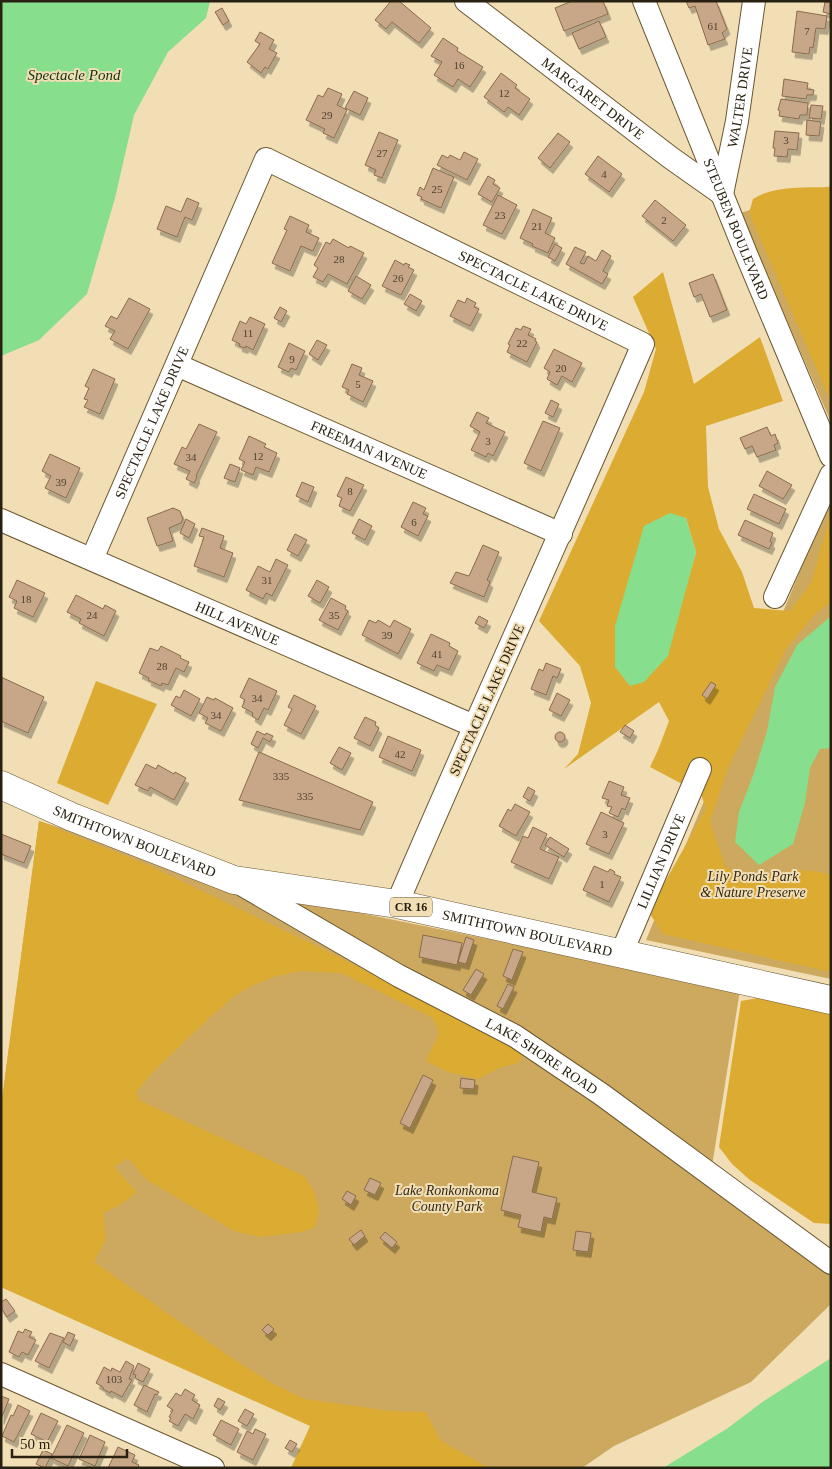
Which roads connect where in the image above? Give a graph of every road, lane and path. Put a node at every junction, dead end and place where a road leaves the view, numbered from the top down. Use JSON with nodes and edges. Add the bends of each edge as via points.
{"nodes":[{"id":1,"x":466,"y":1,"type":"edge"},
{"id":2,"x":644,"y":1,"type":"edge"},
{"id":3,"x":754,"y":1,"type":"edge"},
{"id":4,"x":722,"y":194,"type":"junction"},
{"id":5,"x":176,"y":365,"type":"junction"},
{"id":6,"x":831,"y":456,"type":"edge"},
{"id":7,"x":831,"y":475,"type":"edge"},
{"id":8,"x":1,"y":520,"type":"edge"},
{"id":9,"x":561,"y":534,"type":"junction"},
{"id":10,"x":92,"y":558,"type":"junction"},
{"id":11,"x":775,"y":597,"type":"dead end"},
{"id":12,"x":474,"y":726,"type":"junction"},
{"id":13,"x":700,"y":769,"type":"dead end"},
{"id":14,"x":1,"y":785,"type":"edge"},
{"id":15,"x":234,"y":880,"type":"junction"},
{"id":16,"x":397,"y":904,"type":"junction"},
{"id":17,"x":622,"y":952,"type":"junction"},
{"id":18,"x":831,"y":1000,"type":"edge"},
{"id":19,"x":831,"y":1262,"type":"edge"},
{"id":20,"x":1,"y":1374,"type":"edge"},
{"id":21,"x":213,"y":1468,"type":"edge"}],
"edges":[{"from":1,"to":4,"type":"street","name":"MARGARET DRIVE"},
{"from":2,"to":4,"type":"street","name":"STEUBEN BOULEVARD"},
{"from":3,"to":4,"type":"street","name":"WALTER DRIVE","via":[[738,121]]},
{"from":4,"to":6,"type":"street","name":"STEUBEN BOULEVARD"},
{"from":5,"to":9,"type":"street","name":"FREEMAN AVENUE"},
{"from":5,"to":9,"type":"street","name":"SPECTACLE LAKE DRIVE","via":[[266,159],[642,344]]},
{"from":5,"to":10,"type":"street","name":"SPECTACLE LAKE DRIVE"},
{"from":7,"to":11,"type":"street"},
{"from":8,"to":10,"type":"street","name":"HILL AVENUE"},
{"from":9,"to":12,"type":"street","name":"SPECTACLE LAKE DRIVE"},
{"from":10,"to":12,"type":"street","name":"HILL AVENUE"},
{"from":12,"to":16,"type":"street","name":"SPECTACLE LAKE DRIVE"},
{"from":13,"to":17,"type":"street","name":"LILLIAN DRIVE"},
{"from":14,"to":15,"type":"main road","name":"SMITHTOWN BOULEVARD","number":"CR 16","via":[[72,817]]},
{"from":15,"to":16,"type":"main road","name":"SMITHTOWN BOULEVARD","number":"CR 16"},
{"from":15,"to":19,"type":"street","name":"LAKE SHORE ROAD","via":[[399,976],[515,1036],[601,1094]]},
{"from":16,"to":17,"type":"main road","name":"SMITHTOWN BOULEVARD","number":"CR 16"},
{"from":17,"to":18,"type":"main road","name":"SMITHTOWN BOULEVARD","number":"CR 16"},
{"from":20,"to":21,"type":"street"}]}
